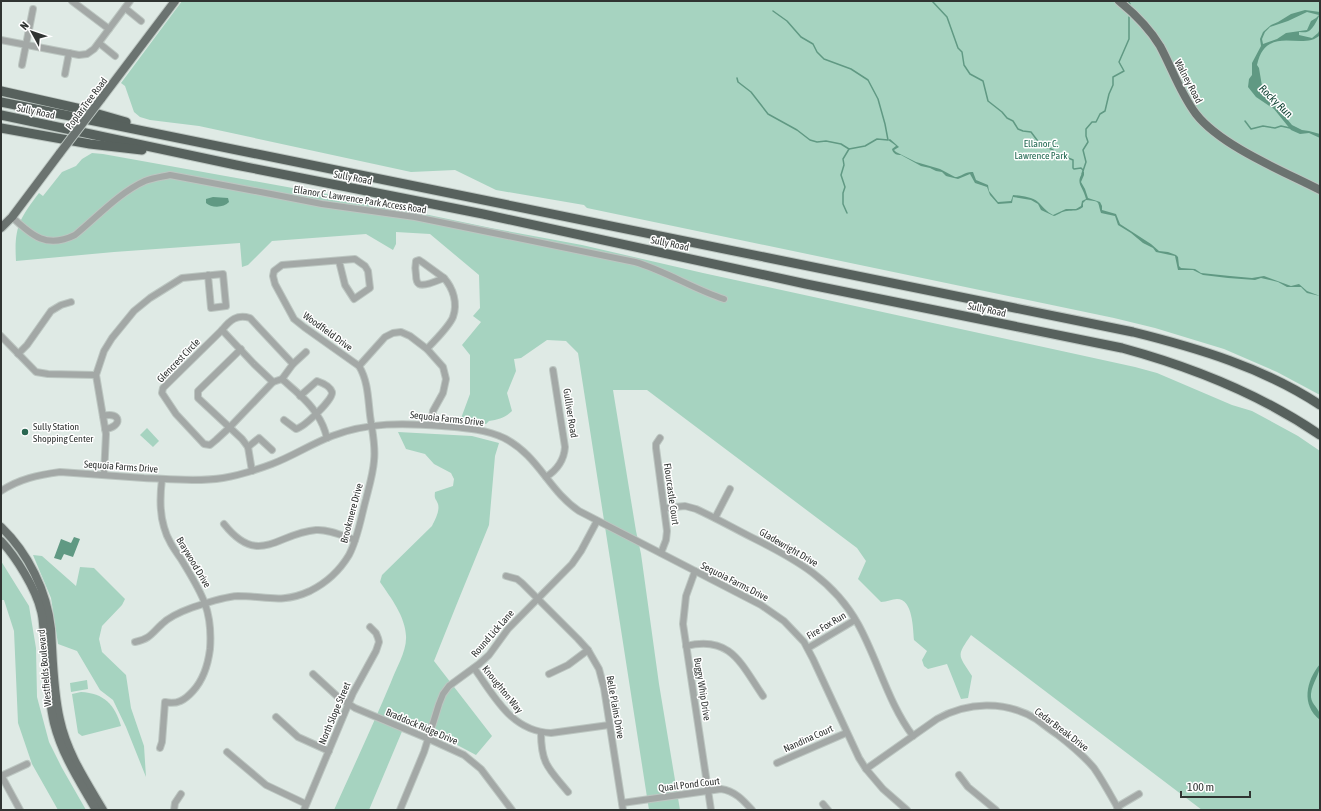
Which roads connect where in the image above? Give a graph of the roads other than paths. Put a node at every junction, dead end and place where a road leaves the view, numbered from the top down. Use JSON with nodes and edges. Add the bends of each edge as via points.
{"nodes":[{"id":1,"x":130,"y":1,"type":"edge"},
{"id":2,"x":175,"y":1,"type":"edge"},
{"id":3,"x":1119,"y":1,"type":"edge"},
{"id":4,"x":75,"y":2,"type":"edge"},
{"id":5,"x":125,"y":8,"type":"junction"},
{"id":6,"x":33,"y":9,"type":"dead end"},
{"id":7,"x":141,"y":21,"type":"dead end"},
{"id":8,"x":109,"y":29,"type":"junction"},
{"id":9,"x":1,"y":40,"type":"edge"},
{"id":10,"x":99,"y":43,"type":"junction"},
{"id":11,"x":26,"y":45,"type":"junction"},
{"id":12,"x":69,"y":53,"type":"junction"},
{"id":13,"x":115,"y":56,"type":"dead end"},
{"id":14,"x":22,"y":65,"type":"dead end"},
{"id":15,"x":65,"y":74,"type":"dead end"},
{"id":16,"x":1,"y":91,"type":"edge"},
{"id":17,"x":1,"y":102,"type":"edge"},
{"id":18,"x":1,"y":115,"type":"edge"},
{"id":19,"x":1,"y":128,"type":"edge"},
{"id":20,"x":206,"y":144,"type":"junction"},
{"id":21,"x":236,"y":165,"type":"junction"},
{"id":22,"x":1320,"y":190,"type":"edge"},
{"id":23,"x":12,"y":217,"type":"junction"},
{"id":24,"x":1,"y":228,"type":"edge"},
{"id":25,"x":339,"y":261,"type":"junction"},
{"id":26,"x":208,"y":275,"type":"junction"},
{"id":27,"x":444,"y":278,"type":"junction"},
{"id":28,"x":724,"y":299,"type":"dead end"},
{"id":29,"x":71,"y":302,"type":"dead end"},
{"id":30,"x":222,"y":330,"type":"junction"},
{"id":31,"x":1,"y":336,"type":"edge"},
{"id":32,"x":241,"y":349,"type":"junction"},
{"id":33,"x":427,"y":349,"type":"junction"},
{"id":34,"x":306,"y":352,"type":"dead end"},
{"id":35,"x":18,"y":354,"type":"junction"},
{"id":36,"x":293,"y":364,"type":"junction"},
{"id":37,"x":359,"y":366,"type":"junction"},
{"id":38,"x":553,"y":370,"type":"dead end"},
{"id":39,"x":96,"y":376,"type":"junction"},
{"id":40,"x":282,"y":379,"type":"junction"},
{"id":41,"x":273,"y":382,"type":"junction"},
{"id":42,"x":300,"y":396,"type":"junction"},
{"id":43,"x":1320,"y":405,"type":"edge"},
{"id":44,"x":317,"y":414,"type":"junction"},
{"id":45,"x":103,"y":416,"type":"junction"},
{"id":46,"x":284,"y":420,"type":"dead end"},
{"id":47,"x":431,"y":425,"type":"junction"},
{"id":48,"x":372,"y":426,"type":"junction"},
{"id":49,"x":229,"y":428,"type":"junction"},
{"id":50,"x":105,"y":429,"type":"junction"},
{"id":51,"x":1320,"y":435,"type":"edge"},
{"id":52,"x":327,"y":438,"type":"junction"},
{"id":53,"x":660,"y":438,"type":"dead end"},
{"id":54,"x":248,"y":447,"type":"junction"},
{"id":55,"x":272,"y":450,"type":"dead end"},
{"id":56,"x":252,"y":471,"type":"junction"},
{"id":57,"x":104,"y":475,"type":"junction"},
{"id":58,"x":546,"y":477,"type":"junction"},
{"id":59,"x":162,"y":479,"type":"junction"},
{"id":60,"x":730,"y":489,"type":"dead end"},
{"id":61,"x":1,"y":491,"type":"edge"},
{"id":62,"x":665,"y":508,"type":"junction"},
{"id":63,"x":715,"y":518,"type":"junction"},
{"id":64,"x":597,"y":521,"type":"junction"},
{"id":65,"x":224,"y":524,"type":"dead end"},
{"id":66,"x":1,"y":527,"type":"edge"},
{"id":67,"x":355,"y":540,"type":"junction"},
{"id":68,"x":1,"y":541,"type":"edge"},
{"id":69,"x":661,"y":553,"type":"junction"},
{"id":70,"x":695,"y":572,"type":"junction"},
{"id":71,"x":506,"y":576,"type":"dead end"},
{"id":72,"x":538,"y":598,"type":"junction"},
{"id":73,"x":206,"y":603,"type":"junction"},
{"id":74,"x":855,"y":620,"type":"junction"},
{"id":75,"x":370,"y":627,"type":"dead end"},
{"id":76,"x":135,"y":642,"type":"dead end"},
{"id":77,"x":686,"y":646,"type":"junction"},
{"id":78,"x":808,"y":648,"type":"junction"},
{"id":79,"x":588,"y":650,"type":"junction"},
{"id":80,"x":474,"y":668,"type":"junction"},
{"id":81,"x":313,"y":674,"type":"dead end"},
{"id":82,"x":549,"y":674,"type":"dead end"},
{"id":83,"x":762,"y":696,"type":"dead end"},
{"id":84,"x":348,"y":704,"type":"junction"},
{"id":85,"x":276,"y":717,"type":"dead end"},
{"id":86,"x":609,"y":725,"type":"junction"},
{"id":87,"x":846,"y":732,"type":"junction"},
{"id":88,"x":541,"y":733,"type":"junction"},
{"id":89,"x":913,"y":736,"type":"junction"},
{"id":90,"x":429,"y":739,"type":"junction"},
{"id":91,"x":160,"y":748,"type":"dead end"},
{"id":92,"x":329,"y":751,"type":"junction"},
{"id":93,"x":227,"y":752,"type":"dead end"},
{"id":94,"x":777,"y":763,"type":"dead end"},
{"id":95,"x":27,"y":764,"type":"dead end"},
{"id":96,"x":866,"y":769,"type":"junction"},
{"id":97,"x":959,"y":775,"type":"dead end"},
{"id":98,"x":1,"y":776,"type":"edge"},
{"id":99,"x":708,"y":790,"type":"junction"},
{"id":100,"x":568,"y":792,"type":"dead end"},
{"id":101,"x":181,"y":794,"type":"dead end"},
{"id":102,"x":1139,"y":794,"type":"dead end"},
{"id":103,"x":622,"y":803,"type":"junction"},
{"id":104,"x":823,"y":804,"type":"dead end"},
{"id":105,"x":305,"y":807,"type":"edge"},
{"id":106,"x":1118,"y":808,"type":"edge"},
{"id":107,"x":20,"y":810,"type":"edge"},
{"id":108,"x":96,"y":810,"type":"edge"},
{"id":109,"x":103,"y":810,"type":"edge"},
{"id":110,"x":174,"y":810,"type":"edge"},
{"id":111,"x":400,"y":810,"type":"edge"},
{"id":112,"x":512,"y":810,"type":"edge"},
{"id":113,"x":623,"y":810,"type":"edge"},
{"id":114,"x":711,"y":810,"type":"edge"},
{"id":115,"x":752,"y":810,"type":"edge"},
{"id":116,"x":828,"y":810,"type":"edge"},
{"id":117,"x":907,"y":810,"type":"edge"},
{"id":118,"x":996,"y":810,"type":"edge"}],
"edges":[{"from":1,"to":5,"type":"street"},
{"from":2,"to":23,"type":"main road","name":"Poplar Tree Road","bridge":true},
{"from":3,"to":22,"type":"main road","name":"Walney Road","via":[[1151,32],[1189,104],[1207,126],[1246,152]]},
{"from":4,"to":8,"type":"street"},
{"from":5,"to":7,"type":"street"},
{"from":5,"to":8,"type":"street"},
{"from":6,"to":11,"type":"street"},
{"from":8,"to":10,"type":"street"},
{"from":9,"to":11,"type":"street"},
{"from":10,"to":12,"type":"street","via":[[87,54]]},
{"from":10,"to":13,"type":"street"},
{"from":11,"to":12,"type":"street"},
{"from":11,"to":14,"type":"street"},
{"from":12,"to":15,"type":"street"},
{"from":16,"to":20,"type":"highway","via":[[81,109]]},
{"from":17,"to":20,"type":"highway","name":"Sully Road"},
{"from":18,"to":21,"type":"highway","name":"Sully Road"},
{"from":19,"to":21,"type":"highway"},
{"from":20,"to":43,"type":"highway","name":"Sully Road","via":[[1134,332],[1200,350],[1235,363],[1291,388]]},
{"from":21,"to":51,"type":"highway","name":"Sully Road","via":[[1122,348],[1220,381],[1286,413]]},
{"from":23,"to":24,"type":"main road","name":"Poplar Tree Road"},
{"from":23,"to":28,"type":"street","name":"Ellanor C. Lawrence Park Access Road","via":[[38,238],[56,241],[68,239],[125,192],[145,181],[170,176],[322,204],[415,217],[635,262]]},
{"from":25,"to":25,"type":"street","name":"Woodfield Drive","via":[[345,285],[354,299],[370,288],[365,266],[355,259]]},
{"from":25,"to":37,"type":"street","name":"Woodfield Drive","via":[[282,265],[274,271],[273,276],[294,319]]},
{"from":26,"to":26,"type":"street","via":[[211,308],[226,306],[223,274]]},
{"from":26,"to":39,"type":"street","via":[[182,278],[134,311],[104,351]]},
{"from":27,"to":27,"type":"street","via":[[437,282],[418,283],[416,261],[422,262]]},
{"from":27,"to":33,"type":"street","via":[[451,286],[454,316]]},
{"from":29,"to":35,"type":"street","via":[[52,311]]},
{"from":30,"to":32,"type":"street"},
{"from":30,"to":36,"type":"street","name":"Glencrest Circle","via":[[233,318],[250,318]]},
{"from":30,"to":49,"type":"street","name":"Glencrest Circle","via":[[163,388],[162,393],[176,414],[204,444],[210,445]]},
{"from":31,"to":35,"type":"street"},
{"from":32,"to":41,"type":"street"},
{"from":32,"to":49,"type":"street","via":[[198,391],[198,398]]},
{"from":33,"to":37,"type":"street","via":[[410,336],[401,332],[393,333],[385,337]]},
{"from":33,"to":47,"type":"street","via":[[444,367],[446,379],[443,393],[433,411]]},
{"from":34,"to":36,"type":"street"},
{"from":35,"to":39,"type":"street","via":[[36,372]]},
{"from":36,"to":40,"type":"street"},
{"from":37,"to":48,"type":"street","via":[[367,385]]},
{"from":38,"to":58,"type":"street","name":"Gulliver Road","via":[[566,447],[562,461]]},
{"from":39,"to":45,"type":"street"},
{"from":40,"to":41,"type":"street"},
{"from":40,"to":42,"type":"street"},
{"from":41,"to":49,"type":"street","name":"Glencrest Circle"},
{"from":42,"to":44,"type":"street"},
{"from":42,"to":44,"type":"street","via":[[317,381],[328,386],[332,395]]},
{"from":44,"to":46,"type":"street","via":[[296,430]]},
{"from":44,"to":52,"type":"street"},
{"from":45,"to":50,"type":"street"},
{"from":45,"to":50,"type":"street","via":[[110,414],[117,418],[113,428]]},
{"from":47,"to":48,"type":"street","name":"Sequoia Farms Drive"},
{"from":47,"to":58,"type":"street","name":"Sequoia Farms Drive","via":[[473,429],[496,435],[521,449]]},
{"from":48,"to":52,"type":"street","name":"Sequoia Farms Drive"},
{"from":48,"to":67,"type":"street","name":"Brookmere Drive","via":[[373,468]]},
{"from":49,"to":54,"type":"street"},
{"from":50,"to":57,"type":"street"},
{"from":52,"to":56,"type":"street","name":"Sequoia Farms Drive"},
{"from":53,"to":62,"type":"street","name":"Flourcastle Court","via":[[656,448]]},
{"from":54,"to":55,"type":"street","via":[[259,438]]},
{"from":54,"to":56,"type":"street"},
{"from":56,"to":59,"type":"street","name":"Sequoia Farms Drive","via":[[204,480]]},
{"from":57,"to":59,"type":"street","name":"Sequoia Farms Drive"},
{"from":57,"to":61,"type":"street","name":"Sequoia Farms Drive","via":[[60,472],[42,474],[20,480]]},
{"from":58,"to":64,"type":"street","name":"Sequoia Farms Drive","via":[[568,503]]},
{"from":59,"to":73,"type":"street","name":"Braywood Drive","via":[[160,510],[164,528],[171,545]]},
{"from":60,"to":63,"type":"street"},
{"from":62,"to":63,"type":"street","name":"Gladewright Drive","via":[[689,507]]},
{"from":62,"to":69,"type":"street","name":"Flourcastle Court","via":[[667,531]]},
{"from":63,"to":74,"type":"street","name":"Gladewright Drive","via":[[810,570],[833,590]]},
{"from":64,"to":69,"type":"street","name":"Sequoia Farms Drive"},
{"from":64,"to":72,"type":"street","name":"Round Lick Lane","via":[[576,558]]},
{"from":65,"to":67,"type":"street","via":[[232,535],[252,545],[270,545],[316,530],[328,531]]},
{"from":66,"to":109,"type":"main road","name":"Westfields Boulevard","via":[[22,551],[41,588],[51,628],[62,730],[69,750]]},
{"from":67,"to":73,"type":"street","name":"Brookmere Drive","via":[[349,555],[338,570],[324,583],[308,592],[279,599],[229,597]]},
{"from":68,"to":108,"type":"main road","name":"Westfields Boulevard","via":[[24,574],[41,611],[48,686],[56,727],[68,761]]},
{"from":69,"to":70,"type":"street","name":"Sequoia Farms Drive"},
{"from":70,"to":77,"type":"street","name":"Buggy Whip Drive","via":[[684,606]]},
{"from":70,"to":78,"type":"street","name":"Sequoia Farms Drive","via":[[774,613],[793,629]]},
{"from":71,"to":72,"type":"street","name":"Belle Plains Drive","via":[[519,581]]},
{"from":72,"to":79,"type":"street","name":"Belle Plains Drive"},
{"from":72,"to":80,"type":"street","name":"Round Lick Lane"},
{"from":73,"to":76,"type":"street","name":"Brookmere Drive","via":[[173,616],[147,639]]},
{"from":73,"to":91,"type":"street","name":"Braywood Drive","via":[[210,633],[208,665],[201,680],[185,698],[172,704],[165,702]]},
{"from":74,"to":78,"type":"street","name":"Fire Fox Run"},
{"from":74,"to":89,"type":"street","name":"Gladewright Drive","via":[[902,719]]},
{"from":75,"to":84,"type":"street","name":"North Slope Street","via":[[378,638],[378,647]]},
{"from":77,"to":83,"type":"street","via":[[708,643],[727,650],[738,659]]},
{"from":77,"to":99,"type":"street","name":"Buggy Whip Drive"},
{"from":78,"to":87,"type":"street","name":"Sequoia Farms Drive"},
{"from":79,"to":82,"type":"street","via":[[568,665]]},
{"from":79,"to":86,"type":"street","name":"Belle Plains Drive","via":[[602,677]]},
{"from":80,"to":88,"type":"street","name":"Knoughton Way","via":[[510,717]]},
{"from":80,"to":90,"type":"street","name":"Round Lick Lane","via":[[449,686],[443,694]]},
{"from":81,"to":84,"type":"street","name":"Braddock Ridge Drive"},
{"from":84,"to":90,"type":"street","name":"Braddock Ridge Drive"},
{"from":84,"to":92,"type":"street","name":"North Slope Street"},
{"from":85,"to":92,"type":"street","via":[[298,737]]},
{"from":86,"to":88,"type":"street","name":"Knoughton Way"},
{"from":86,"to":103,"type":"street","name":"Belle Plains Drive"},
{"from":87,"to":94,"type":"street","name":"Nandina Court"},
{"from":87,"to":96,"type":"street","name":"Sequoia Farms Drive"},
{"from":88,"to":100,"type":"street","via":[[545,762]]},
{"from":89,"to":96,"type":"street","name":"Cedar Break Drive"},
{"from":89,"to":106,"type":"street","name":"Cedar Break Drive","via":[[947,713],[970,707],[991,705],[1020,711],[1042,723],[1084,756]]},
{"from":90,"to":111,"type":"street","name":"Round Lick Lane"},
{"from":90,"to":112,"type":"street","name":"Braddock Ridge Drive","via":[[464,755],[475,764],[486,774]]},
{"from":92,"to":105,"type":"street","name":"North Slope Street"},
{"from":93,"to":105,"type":"street","via":[[266,785]]},
{"from":95,"to":98,"type":"street"},
{"from":96,"to":117,"type":"street","name":"Sequoia Farms Drive","via":[[883,789]]},
{"from":97,"to":118,"type":"street","via":[[968,787]]},
{"from":98,"to":107,"type":"street"},
{"from":99,"to":103,"type":"street","name":"Quail Pond Court"},
{"from":99,"to":114,"type":"street","name":"Buggy Whip Drive"},
{"from":99,"to":115,"type":"street","name":"Quail Pond Court","via":[[721,789],[732,792]]},
{"from":101,"to":110,"type":"street"},
{"from":102,"to":106,"type":"street"},
{"from":103,"to":113,"type":"street","name":"Belle Plains Drive"},
{"from":104,"to":116,"type":"street"}]}
